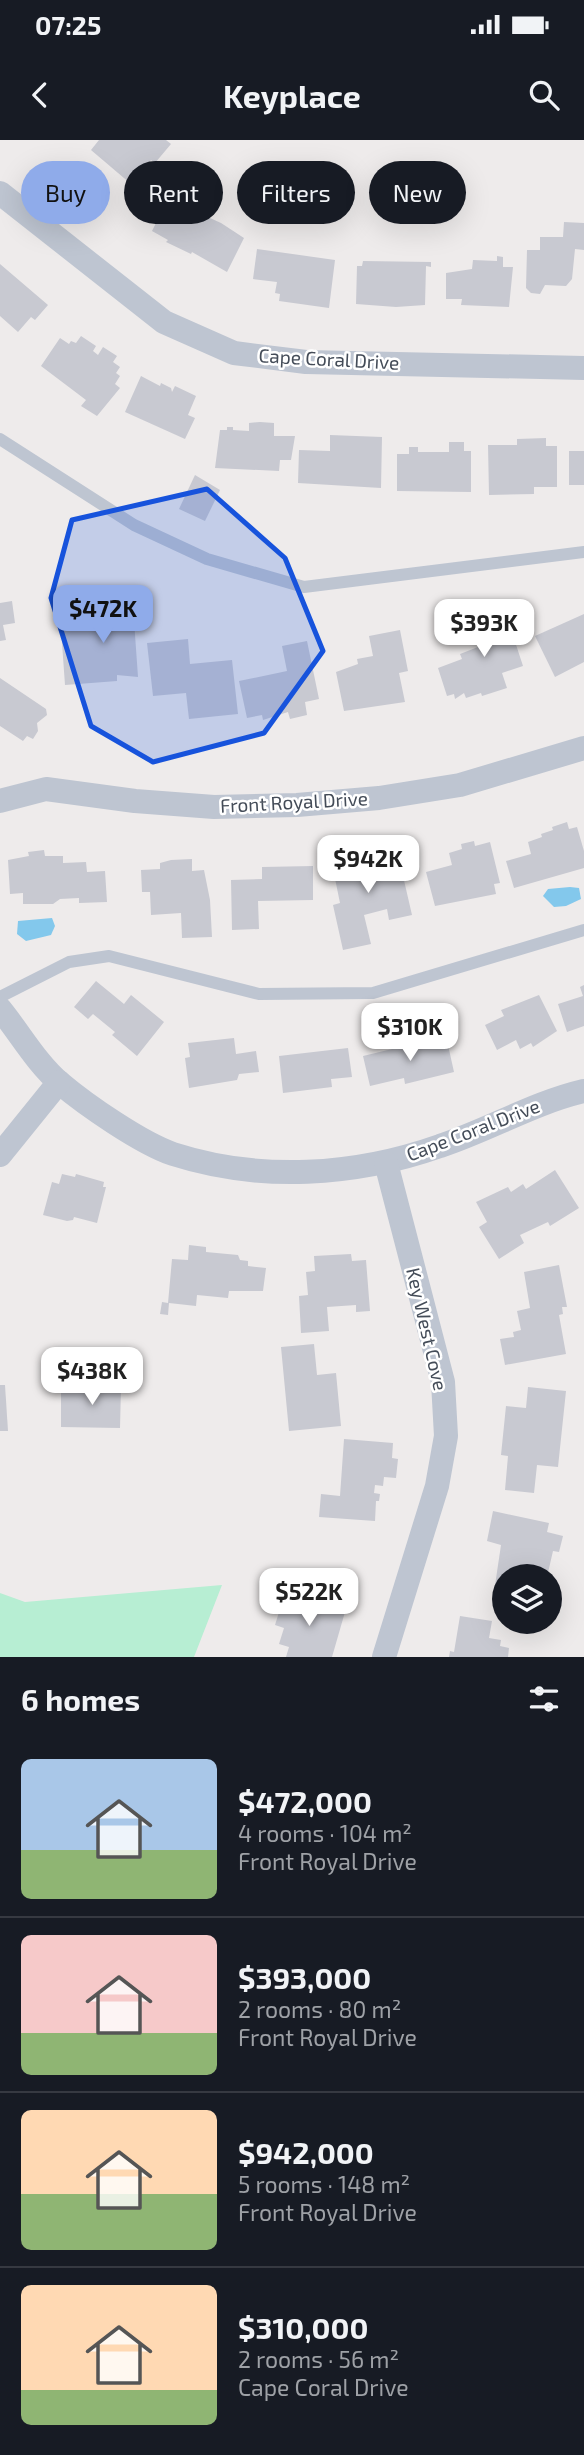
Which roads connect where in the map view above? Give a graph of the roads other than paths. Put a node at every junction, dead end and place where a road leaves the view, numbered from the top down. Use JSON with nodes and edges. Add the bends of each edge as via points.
{"nodes":[{"id":1,"x":0,"y":193,"type":"edge"},
{"id":2,"x":584,"y":368,"type":"edge"},
{"id":3,"x":0,"y":439,"type":"edge"},
{"id":4,"x":584,"y":552,"type":"edge"},
{"id":5,"x":584,"y":748,"type":"edge"},
{"id":6,"x":0,"y":801,"type":"edge"},
{"id":7,"x":584,"y":930,"type":"edge"},
{"id":8,"x":0,"y":997,"type":"edge"},
{"id":9,"x":0,"y":1009,"type":"edge"},
{"id":10,"x":59,"y":1082,"type":"junction"},
{"id":11,"x":584,"y":1091,"type":"edge"},
{"id":12,"x":0,"y":1155,"type":"edge"},
{"id":13,"x":386,"y":1163,"type":"junction"},
{"id":14,"x":384,"y":1657,"type":"edge"}],
"edges":[{"from":1,"to":2,"type":"street","name":"Cape Coral Drive","via":[[164,322],[234,353],[306,362]]},
{"from":3,"to":4,"type":"lane","via":[[134,525],[206,559],[304,587]]},
{"from":5,"to":6,"type":"street","name":"Front Royal Drive","via":[[460,785],[379,798],[214,807],[46,789]]},
{"from":7,"to":8,"type":"lane","via":[[373,993],[260,994],[108,956],[69,962]]},
{"from":9,"to":10,"type":"street","name":"Cape Coral Drive"},
{"from":10,"to":12,"type":"street"},
{"from":10,"to":13,"type":"street","name":"Cape Coral Drive","via":[[117,1124],[171,1153],[241,1169],[316,1173]]},
{"from":11,"to":13,"type":"street","name":"Cape Coral Drive","via":[[554,1098],[441,1146]]},
{"from":13,"to":14,"type":"street","name":"Key West Cove","via":[[443,1382],[446,1436],[438,1486]]}]}
